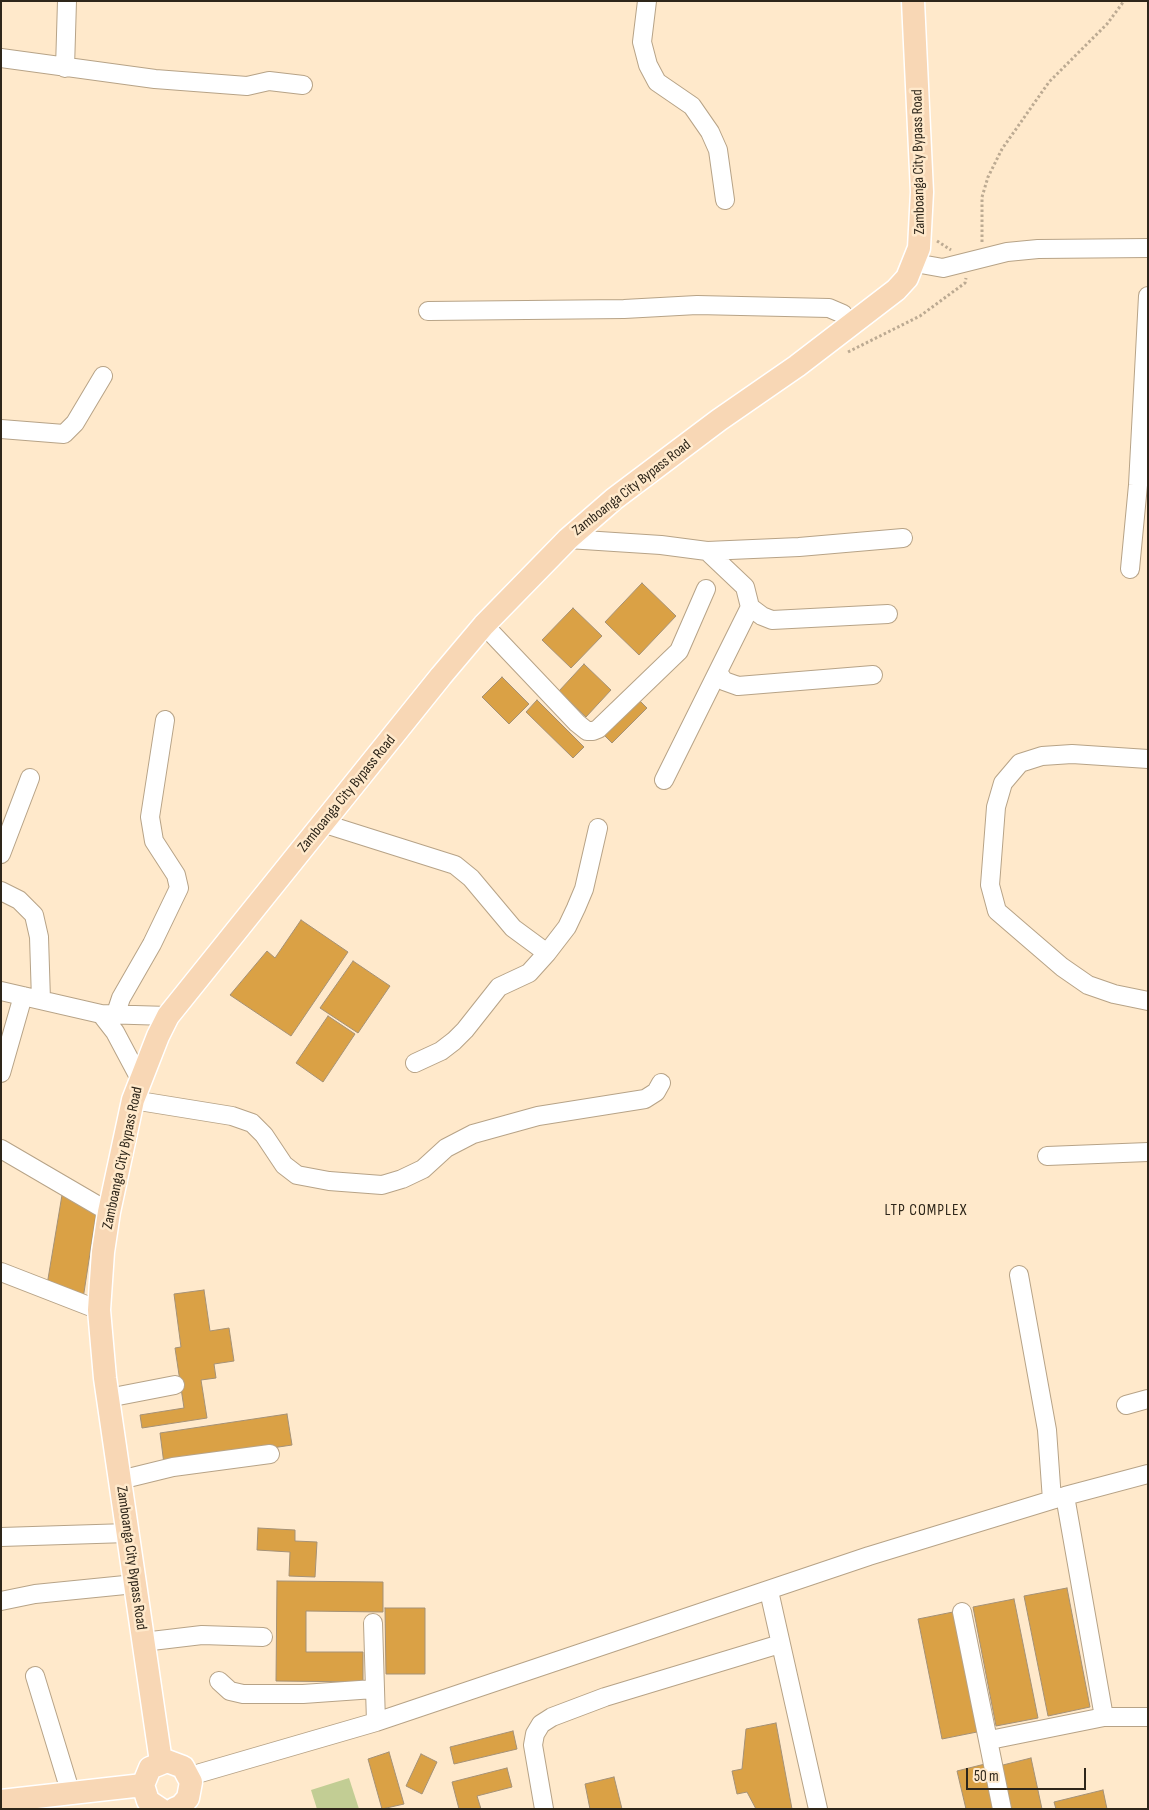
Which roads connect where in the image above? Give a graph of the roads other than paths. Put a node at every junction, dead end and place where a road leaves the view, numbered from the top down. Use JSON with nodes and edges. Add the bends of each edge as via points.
{"nodes":[{"id":1,"x":67,"y":1,"type":"edge"},
{"id":2,"x":647,"y":1,"type":"edge"},
{"id":3,"x":914,"y":1,"type":"edge"},
{"id":4,"x":1,"y":58,"type":"edge"},
{"id":5,"x":65,"y":68,"type":"junction"},
{"id":6,"x":303,"y":84,"type":"dead end"},
{"id":7,"x":725,"y":200,"type":"dead end"},
{"id":8,"x":1148,"y":248,"type":"edge"},
{"id":9,"x":915,"y":262,"type":"junction"},
{"id":10,"x":1148,"y":296,"type":"edge"},
{"id":11,"x":428,"y":311,"type":"dead end"},
{"id":12,"x":849,"y":324,"type":"junction"},
{"id":13,"x":103,"y":376,"type":"dead end"},
{"id":14,"x":1,"y":429,"type":"edge"},
{"id":15,"x":903,"y":538,"type":"dead end"},
{"id":16,"x":568,"y":539,"type":"junction"},
{"id":17,"x":707,"y":551,"type":"junction"},
{"id":18,"x":1130,"y":569,"type":"dead end"},
{"id":19,"x":706,"y":589,"type":"dead end"},
{"id":20,"x":750,"y":607,"type":"junction"},
{"id":21,"x":888,"y":614,"type":"dead end"},
{"id":22,"x":484,"y":625,"type":"junction"},
{"id":23,"x":718,"y":672,"type":"junction"},
{"id":24,"x":873,"y":675,"type":"dead end"},
{"id":25,"x":165,"y":720,"type":"dead end"},
{"id":26,"x":1148,"y":759,"type":"edge"},
{"id":27,"x":30,"y":778,"type":"dead end"},
{"id":28,"x":664,"y":780,"type":"dead end"},
{"id":29,"x":322,"y":823,"type":"junction"},
{"id":30,"x":598,"y":828,"type":"dead end"},
{"id":31,"x":1,"y":854,"type":"edge"},
{"id":32,"x":1,"y":891,"type":"edge"},
{"id":33,"x":547,"y":953,"type":"junction"},
{"id":34,"x":1,"y":991,"type":"edge"},
{"id":35,"x":23,"y":996,"type":"junction"},
{"id":36,"x":41,"y":1000,"type":"junction"},
{"id":37,"x":1148,"y":1001,"type":"edge"},
{"id":38,"x":108,"y":1015,"type":"junction"},
{"id":39,"x":168,"y":1016,"type":"junction"},
{"id":40,"x":415,"y":1062,"type":"dead end"},
{"id":41,"x":1,"y":1073,"type":"edge"},
{"id":42,"x":140,"y":1079,"type":"junction"},
{"id":43,"x":661,"y":1084,"type":"dead end"},
{"id":44,"x":133,"y":1100,"type":"junction"},
{"id":45,"x":1,"y":1149,"type":"edge"},
{"id":46,"x":1148,"y":1152,"type":"edge"},
{"id":47,"x":1047,"y":1156,"type":"dead end"},
{"id":48,"x":109,"y":1212,"type":"junction"},
{"id":49,"x":1,"y":1272,"type":"edge"},
{"id":50,"x":1019,"y":1275,"type":"dead end"},
{"id":51,"x":99,"y":1310,"type":"junction"},
{"id":52,"x":174,"y":1385,"type":"dead end"},
{"id":53,"x":108,"y":1398,"type":"junction"},
{"id":54,"x":1148,"y":1399,"type":"edge"},
{"id":55,"x":1126,"y":1405,"type":"dead end"},
{"id":56,"x":270,"y":1454,"type":"dead end"},
{"id":57,"x":1148,"y":1474,"type":"edge"},
{"id":58,"x":120,"y":1480,"type":"junction"},
{"id":59,"x":1058,"y":1498,"type":"junction"},
{"id":60,"x":128,"y":1534,"type":"junction"},
{"id":61,"x":1,"y":1537,"type":"edge"},
{"id":62,"x":135,"y":1584,"type":"junction"},
{"id":63,"x":769,"y":1591,"type":"junction"},
{"id":64,"x":1,"y":1601,"type":"edge"},
{"id":65,"x":962,"y":1612,"type":"dead end"},
{"id":66,"x":373,"y":1623,"type":"dead end"},
{"id":67,"x":263,"y":1637,"type":"dead end"},
{"id":68,"x":143,"y":1642,"type":"junction"},
{"id":69,"x":780,"y":1644,"type":"junction"},
{"id":70,"x":35,"y":1676,"type":"dead end"},
{"id":71,"x":219,"y":1681,"type":"dead end"},
{"id":72,"x":374,"y":1689,"type":"junction"},
{"id":73,"x":1104,"y":1717,"type":"junction"},
{"id":74,"x":1148,"y":1717,"type":"edge"},
{"id":75,"x":376,"y":1722,"type":"junction"},
{"id":76,"x":990,"y":1740,"type":"junction"},
{"id":77,"x":161,"y":1762,"type":"junction"},
{"id":78,"x":190,"y":1776,"type":"junction"},
{"id":79,"x":143,"y":1785,"type":"junction"},
{"id":80,"x":71,"y":1794,"type":"junction"},
{"id":81,"x":1,"y":1802,"type":"edge"},
{"id":82,"x":162,"y":1808,"type":"edge"},
{"id":83,"x":544,"y":1809,"type":"edge"},
{"id":84,"x":818,"y":1809,"type":"edge"},
{"id":85,"x":1002,"y":1809,"type":"edge"}],
"edges":[{"from":1,"to":5,"type":"street"},
{"from":2,"to":7,"type":"street","via":[[642,42],[648,65],[657,82],[692,106],[710,132],[718,150]]},
{"from":3,"to":9,"type":"main road","name":"Zamboanga City Bypass Road","via":[[922,151],[921,234]]},
{"from":4,"to":5,"type":"street"},
{"from":5,"to":6,"type":"street","via":[[155,80],[238,86],[254,86],[269,81]]},
{"from":8,"to":9,"type":"street","via":[[1038,249],[943,268]]},
{"from":9,"to":12,"type":"main road","name":"Zamboanga City Bypass Road","via":[[896,290]]},
{"from":10,"to":18,"type":"street","via":[[1139,475]]},
{"from":11,"to":12,"type":"street","via":[[697,305],[829,308],[838,311]]},
{"from":12,"to":16,"type":"main road","name":"Zamboanga City Bypass Road","via":[[797,366],[614,499]]},
{"from":13,"to":14,"type":"street","via":[[75,424],[64,434]]},
{"from":15,"to":17,"type":"street","via":[[799,548]]},
{"from":16,"to":17,"type":"street","via":[[661,544]]},
{"from":16,"to":22,"type":"main road","name":"Zamboanga City Bypass Road"},
{"from":17,"to":20,"type":"street","via":[[745,587]]},
{"from":19,"to":22,"type":"street","via":[[680,651],[593,731],[587,731],[577,723]]},
{"from":20,"to":21,"type":"street","via":[[772,620]]},
{"from":20,"to":23,"type":"street"},
{"from":22,"to":29,"type":"main road","name":"Zamboanga City Bypass Road"},
{"from":23,"to":24,"type":"street","via":[[724,681],[738,686]]},
{"from":23,"to":28,"type":"street"},
{"from":25,"to":38,"type":"street","via":[[150,817],[154,841],[176,874],[179,888],[152,944]]},
{"from":26,"to":37,"type":"street","via":[[1072,754],[1042,756],[1020,763],[1003,782],[996,807],[990,885],[997,911],[1062,967],[1088,985]]},
{"from":27,"to":31,"type":"street"},
{"from":29,"to":33,"type":"street","via":[[455,865],[471,878],[513,928]]},
{"from":29,"to":39,"type":"main road","name":"Zamboanga City Bypass Road"},
{"from":30,"to":33,"type":"street","via":[[584,889],[567,927]]},
{"from":32,"to":36,"type":"street","via":[[19,900],[34,915]]},
{"from":33,"to":40,"type":"street","via":[[529,973],[499,986],[454,1041],[441,1051]]},
{"from":34,"to":35,"type":"street"},
{"from":35,"to":36,"type":"street"},
{"from":35,"to":41,"type":"street"},
{"from":36,"to":38,"type":"street"},
{"from":38,"to":39,"type":"street"},
{"from":38,"to":42,"type":"street"},
{"from":39,"to":42,"type":"main road","name":"Zamboanga City Bypass Road"},
{"from":42,"to":44,"type":"main road","name":"Zamboanga City Bypass Road"},
{"from":43,"to":44,"type":"street","via":[[656,1092],[645,1098],[538,1116],[473,1134],[446,1148],[423,1169],[382,1185],[329,1182],[297,1175],[284,1165],[252,1123],[225,1114]]},
{"from":44,"to":48,"type":"main road","name":"Zamboanga City Bypass Road"},
{"from":45,"to":48,"type":"street"},
{"from":46,"to":47,"type":"street"},
{"from":48,"to":51,"type":"main road","name":"Zamboanga City Bypass Road"},
{"from":49,"to":51,"type":"street"},
{"from":50,"to":59,"type":"street"},
{"from":51,"to":53,"type":"main road","name":"Zamboanga City Bypass Road"},
{"from":52,"to":53,"type":"street"},
{"from":53,"to":58,"type":"main road","name":"Zamboanga City Bypass Road"},
{"from":54,"to":55,"type":"street"},
{"from":56,"to":58,"type":"street","via":[[173,1467]]},
{"from":57,"to":59,"type":"street"},
{"from":58,"to":60,"type":"main road","name":"Zamboanga City Bypass Road"},
{"from":59,"to":63,"type":"street","via":[[869,1556]]},
{"from":59,"to":73,"type":"street"},
{"from":60,"to":61,"type":"street"},
{"from":60,"to":62,"type":"main road","name":"Zamboanga City Bypass Road"},
{"from":62,"to":64,"type":"street","via":[[35,1594]]},
{"from":62,"to":68,"type":"main road","name":"Zamboanga City Bypass Road"},
{"from":63,"to":69,"type":"street"},
{"from":63,"to":75,"type":"street"},
{"from":65,"to":76,"type":"street"},
{"from":66,"to":72,"type":"street"},
{"from":67,"to":68,"type":"street","via":[[202,1635]]},
{"from":68,"to":77,"type":"main road","name":"Zamboanga City Bypass Road"},
{"from":69,"to":83,"type":"street","via":[[605,1697],[541,1724],[533,1746]]},
{"from":69,"to":84,"type":"street"},
{"from":70,"to":80,"type":"street"},
{"from":71,"to":72,"type":"street","via":[[230,1691],[243,1694]]},
{"from":72,"to":75,"type":"street"},
{"from":73,"to":74,"type":"street"},
{"from":73,"to":76,"type":"street"},
{"from":75,"to":78,"type":"street"},
{"from":76,"to":85,"type":"street"},
{"from":77,"to":78,"type":"main road","via":[[178,1764]]},
{"from":77,"to":79,"type":"main road","via":[[146,1773]]},
{"from":78,"to":82,"type":"main road","via":[[188,1798],[181,1806]]},
{"from":79,"to":80,"type":"main road"},
{"from":79,"to":82,"type":"main road","via":[[148,1801]]},
{"from":80,"to":81,"type":"main road"}]}
